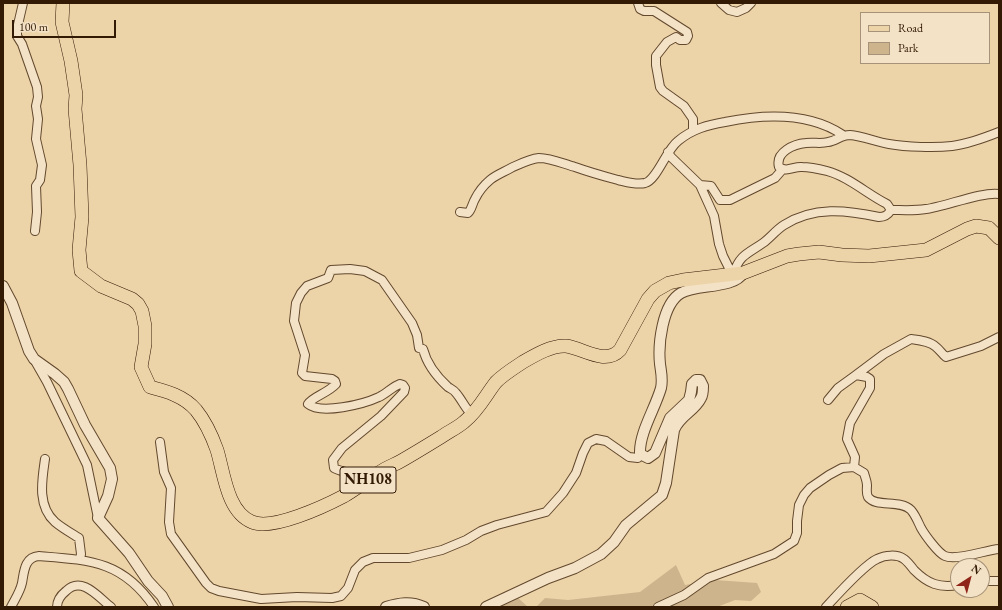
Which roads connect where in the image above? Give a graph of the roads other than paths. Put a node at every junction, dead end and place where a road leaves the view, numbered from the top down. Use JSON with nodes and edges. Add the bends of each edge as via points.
{"nodes":[{"id":1,"x":23,"y":3,"type":"edge"},
{"id":2,"x":63,"y":3,"type":"edge"},
{"id":3,"x":638,"y":3,"type":"edge"},
{"id":4,"x":721,"y":3,"type":"edge"},
{"id":5,"x":751,"y":3,"type":"edge"},
{"id":6,"x":693,"y":131,"type":"junction"},
{"id":7,"x":999,"y":132,"type":"edge"},
{"id":8,"x":843,"y":135,"type":"junction"},
{"id":9,"x":668,"y":152,"type":"junction"},
{"id":10,"x":782,"y":170,"type":"junction"},
{"id":11,"x":700,"y":185,"type":"junction"},
{"id":12,"x":999,"y":194,"type":"edge"},
{"id":13,"x":891,"y":210,"type":"junction"},
{"id":14,"x":460,"y":212,"type":"dead end"},
{"id":15,"x":35,"y":231,"type":"dead end"},
{"id":16,"x":999,"y":238,"type":"edge"},
{"id":17,"x":736,"y":273,"type":"junction"},
{"id":18,"x":3,"y":286,"type":"edge"},
{"id":19,"x":999,"y":337,"type":"edge"},
{"id":20,"x":34,"y":358,"type":"junction"},
{"id":21,"x":856,"y":375,"type":"junction"},
{"id":22,"x":828,"y":400,"type":"dead end"},
{"id":23,"x":472,"y":415,"type":"junction"},
{"id":24,"x":160,"y":442,"type":"dead end"},
{"id":25,"x":640,"y":454,"type":"junction"},
{"id":26,"x":45,"y":459,"type":"dead end"},
{"id":27,"x":854,"y":467,"type":"junction"},
{"id":28,"x":355,"y":489,"type":"junction"},
{"id":29,"x":98,"y":518,"type":"junction"},
{"id":30,"x":999,"y":549,"type":"edge"},
{"id":31,"x":80,"y":560,"type":"junction"},
{"id":32,"x":950,"y":586,"type":"edge"},
{"id":33,"x":399,"y":605,"type":"edge"},
{"id":34,"x":11,"y":607,"type":"edge"},
{"id":35,"x":57,"y":607,"type":"edge"},
{"id":36,"x":111,"y":607,"type":"edge"},
{"id":37,"x":154,"y":607,"type":"edge"},
{"id":38,"x":168,"y":607,"type":"edge"},
{"id":39,"x":386,"y":607,"type":"edge"},
{"id":40,"x":424,"y":607,"type":"edge"},
{"id":41,"x":486,"y":607,"type":"edge"},
{"id":42,"x":658,"y":607,"type":"edge"},
{"id":43,"x":826,"y":607,"type":"edge"},
{"id":44,"x":847,"y":607,"type":"edge"},
{"id":45,"x":872,"y":607,"type":"edge"}],
"edges":[{"from":1,"to":15,"type":"street","via":[[17,36],[38,92],[36,139],[42,166],[40,180],[36,186]]},
{"from":2,"to":28,"type":"main road","number":"NH108","via":[[62,22],[76,95],[82,217],[79,250],[81,270],[101,286],[138,304],[146,326],[141,367],[150,387],[169,391],[195,409],[215,446],[226,486],[245,519],[260,525],[272,524],[328,504]]},
{"from":3,"to":6,"type":"street","via":[[640,9],[654,11],[687,32],[686,40],[670,40],[657,54],[656,61],[662,91],[684,106],[693,119]]},
{"from":4,"to":5,"type":"street","via":[[729,10],[737,12]]},
{"from":6,"to":8,"type":"street","via":[[746,117],[768,116],[815,122]]},
{"from":6,"to":9,"type":"street","via":[[678,140]]},
{"from":7,"to":8,"type":"street","via":[[953,146],[904,146]]},
{"from":8,"to":10,"type":"street","via":[[825,143],[806,142],[792,146],[779,158],[777,163]]},
{"from":9,"to":11,"type":"street"},
{"from":9,"to":14,"type":"street","via":[[651,180],[639,184],[600,176],[551,160],[532,160],[490,180],[468,213]]},
{"from":10,"to":11,"type":"street","via":[[774,178],[730,200],[720,200],[711,186]]},
{"from":10,"to":13,"type":"street","via":[[800,167],[828,172],[844,178],[887,204]]},
{"from":11,"to":17,"type":"street","via":[[714,216],[723,256]]},
{"from":12,"to":13,"type":"street","via":[[926,209]]},
{"from":13,"to":17,"type":"street","via":[[889,214],[879,218],[833,211],[802,216],[743,256],[736,267]]},
{"from":16,"to":17,"type":"main road","number":"NH108","via":[[989,228],[976,226],[926,250],[869,256],[820,252],[799,254]]},
{"from":17,"to":23,"type":"main road","number":"NH108","via":[[682,280],[660,287],[648,299],[617,354],[604,357],[565,346],[545,351],[503,376]]},
{"from":17,"to":25,"type":"street","via":[[741,276],[732,282],[681,293],[670,305],[664,320],[661,342],[661,387],[645,431]]},
{"from":18,"to":20,"type":"street","via":[[12,303],[28,351]]},
{"from":19,"to":21,"type":"street","via":[[981,346],[946,356],[931,344],[910,339]]},
{"from":20,"to":29,"type":"street","via":[[87,465]]},
{"from":20,"to":29,"type":"street","via":[[64,382],[110,468],[112,479],[108,496]]},
{"from":21,"to":22,"type":"street","via":[[838,388]]},
{"from":21,"to":27,"type":"street","via":[[867,377],[871,385],[850,423],[847,439],[855,457]]},
{"from":23,"to":28,"type":"main road","number":"NH108","via":[[455,429]]},
{"from":23,"to":28,"type":"street","via":[[454,391],[431,369],[423,349],[419,348],[412,323],[382,280],[365,271],[331,270],[328,278],[307,286],[294,310],[295,327],[305,355],[302,374],[332,379],[336,384],[308,404],[326,408],[350,406],[380,397],[400,384],[405,388],[381,416],[342,448],[333,460],[334,468],[355,476]]},
{"from":24,"to":25,"type":"street","via":[[165,476],[171,488],[170,534],[211,588],[266,599],[341,596],[348,588],[355,570],[363,562],[373,558],[409,558],[442,550],[497,525],[546,512],[563,494],[576,473],[588,443],[596,439],[606,441],[629,457],[638,458]]},
{"from":25,"to":41,"type":"street","via":[[648,458],[655,453],[670,418],[689,400],[692,384],[696,380],[702,382],[702,397],[677,422],[674,430],[662,495],[626,525],[614,542],[601,554]]},
{"from":26,"to":31,"type":"street","via":[[42,481],[44,506],[55,523],[79,538]]},
{"from":27,"to":30,"type":"street","via":[[864,473],[868,497],[873,501],[901,504],[910,509],[921,528],[944,556],[956,558]]},
{"from":27,"to":42,"type":"street","via":[[842,468],[810,488],[804,495],[799,505],[794,540],[774,554],[708,578],[684,595]]},
{"from":29,"to":38,"type":"street","via":[[129,553]]},
{"from":31,"to":34,"type":"street","via":[[39,556],[32,559],[23,570],[22,584]]},
{"from":31,"to":37,"type":"street","via":[[98,563],[120,572]]},
{"from":32,"to":43,"type":"street","via":[[932,585],[903,558],[892,555],[877,559],[864,569]]},
{"from":33,"to":39,"type":"street"},
{"from":33,"to":40,"type":"street","via":[[407,603]]},
{"from":35,"to":36,"type":"street","via":[[60,597],[75,585],[89,589]]},
{"from":44,"to":45,"type":"main road","via":[[860,600]]}]}
